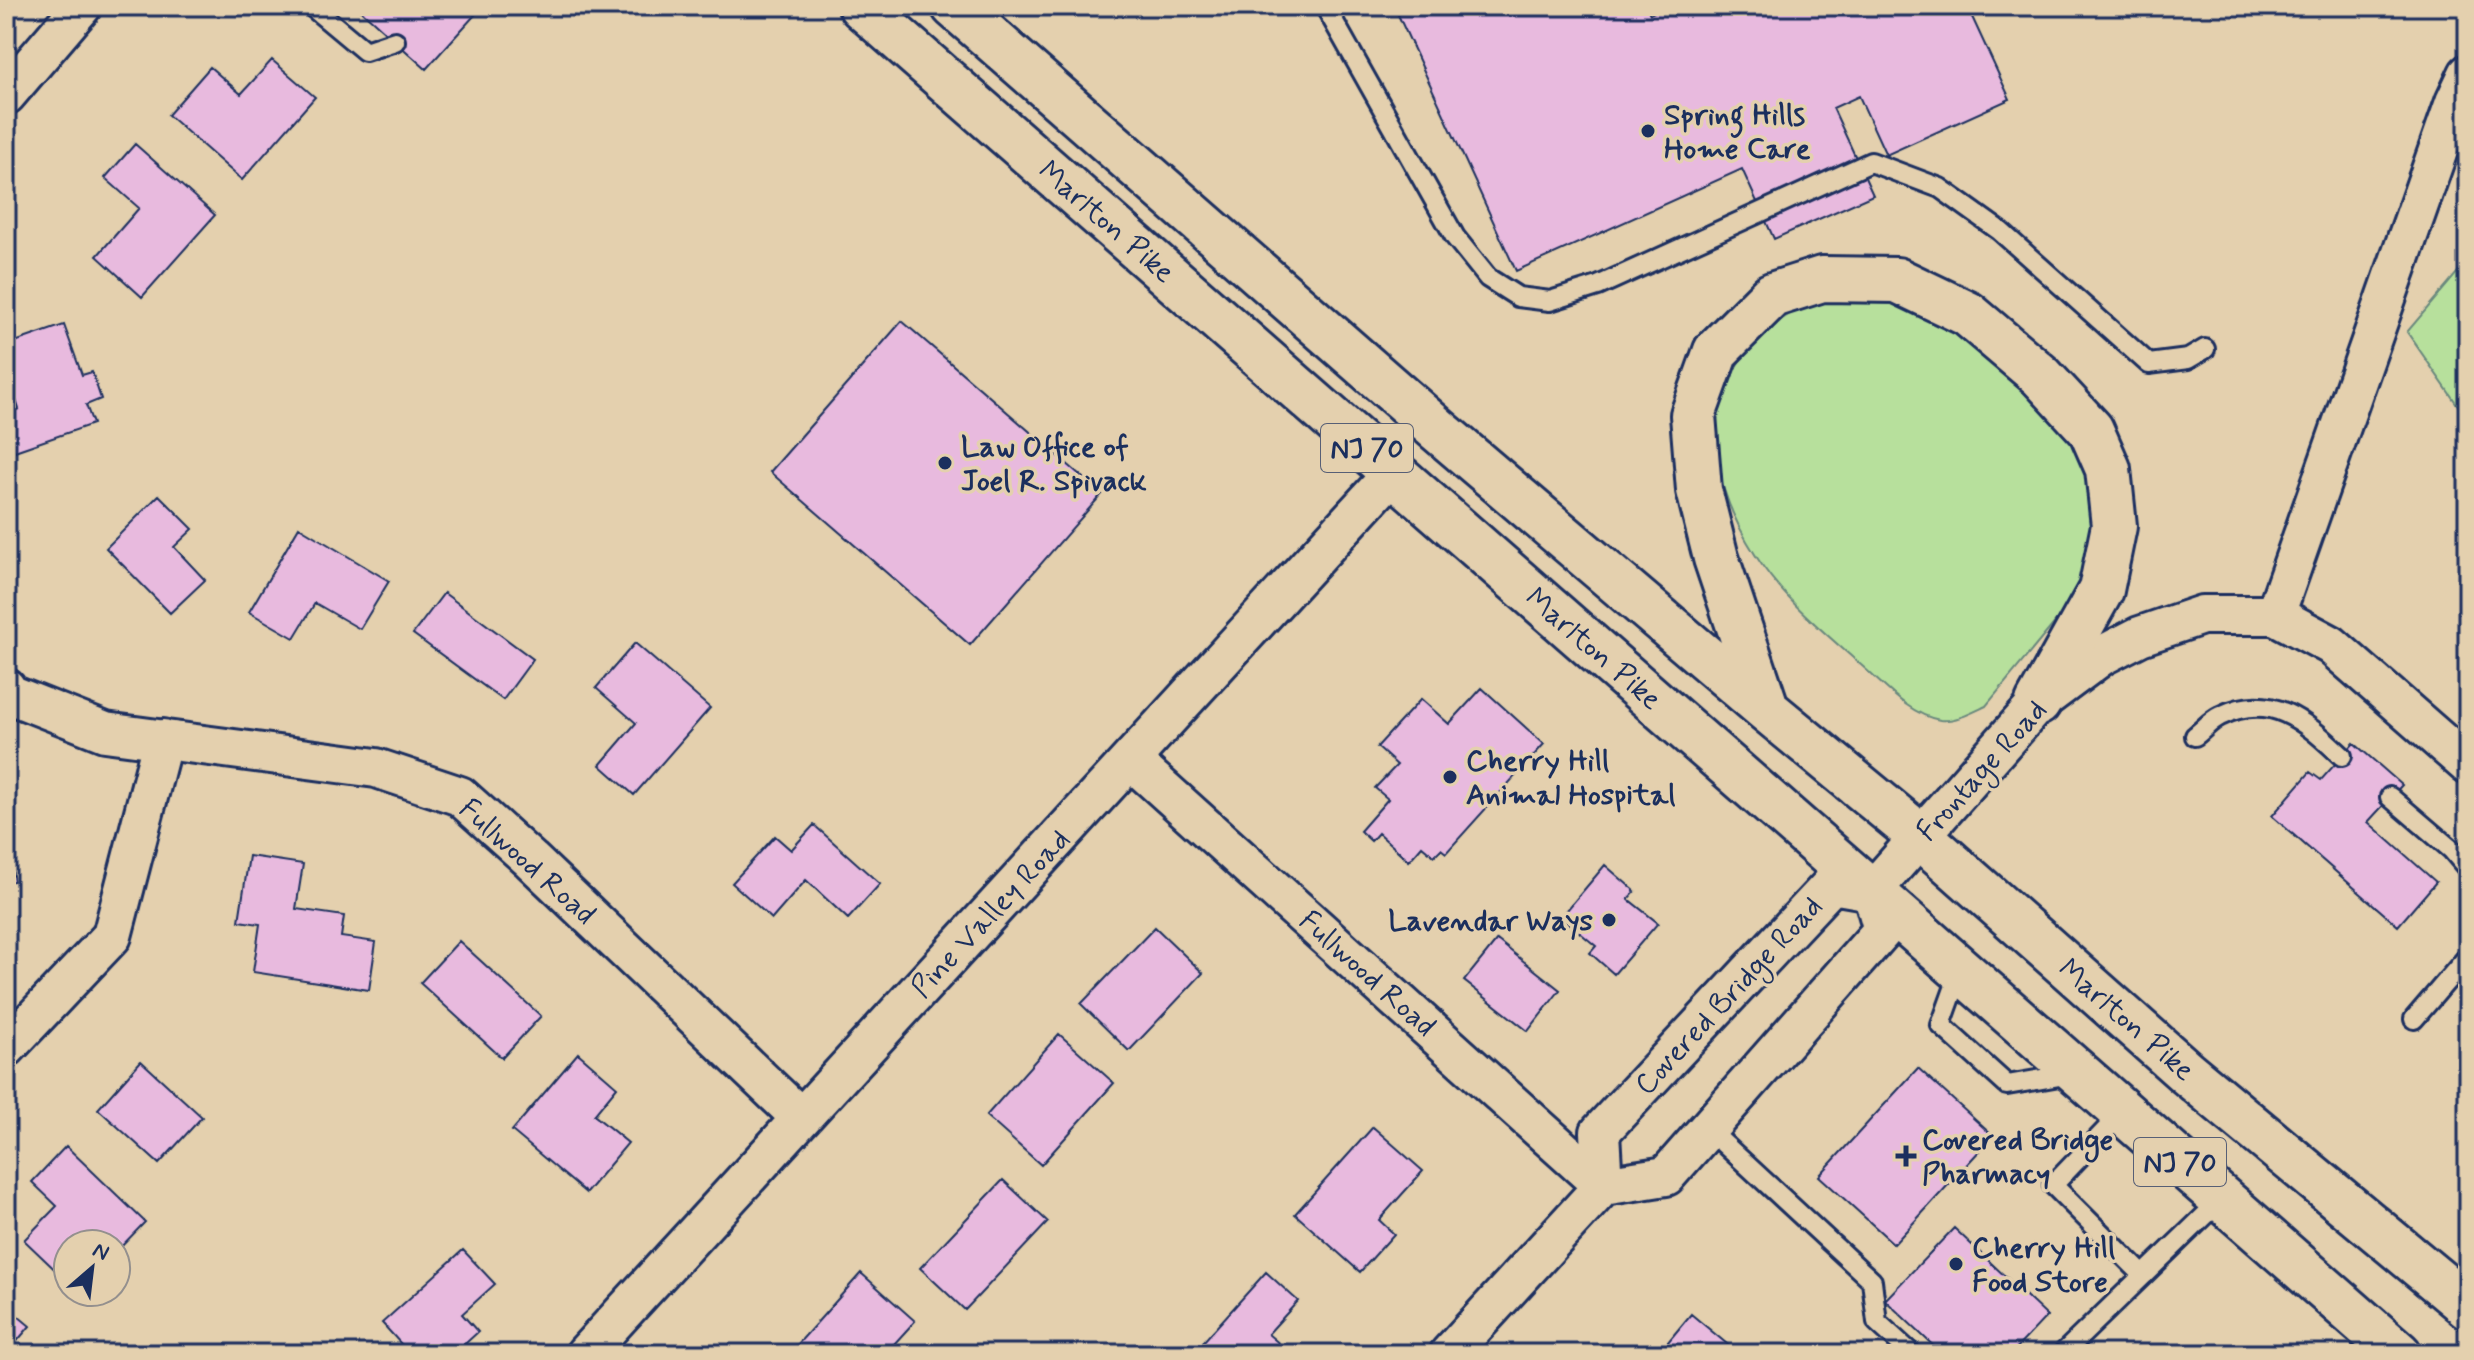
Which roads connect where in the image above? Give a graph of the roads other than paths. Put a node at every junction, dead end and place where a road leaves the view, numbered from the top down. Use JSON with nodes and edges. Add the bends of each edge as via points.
{"nodes":[{"id":1,"x":82,"y":6,"type":"edge"},
{"id":2,"x":311,"y":6,"type":"edge"},
{"id":3,"x":861,"y":6,"type":"edge"},
{"id":4,"x":954,"y":6,"type":"edge"},
{"id":5,"x":1325,"y":6,"type":"edge"},
{"id":6,"x":395,"y":41,"type":"dead end"},
{"id":7,"x":2468,"y":74,"type":"edge"},
{"id":8,"x":6,"y":95,"type":"edge"},
{"id":9,"x":2205,"y":349,"type":"dead end"},
{"id":10,"x":1394,"y":472,"type":"junction"},
{"id":11,"x":2275,"y":615,"type":"junction"},
{"id":12,"x":6,"y":688,"type":"edge"},
{"id":13,"x":2038,"y":703,"type":"junction"},
{"id":14,"x":1767,"y":710,"type":"junction"},
{"id":15,"x":2195,"y":736,"type":"dead end"},
{"id":16,"x":163,"y":739,"type":"junction"},
{"id":17,"x":2342,"y":756,"type":"dead end"},
{"id":18,"x":1132,"y":761,"type":"junction"},
{"id":19,"x":2468,"y":765,"type":"edge"},
{"id":20,"x":2390,"y":797,"type":"dead end"},
{"id":21,"x":1921,"y":837,"type":"junction"},
{"id":22,"x":2468,"y":869,"type":"edge"},
{"id":23,"x":1872,"y":891,"type":"junction"},
{"id":24,"x":2468,"y":956,"type":"edge"},
{"id":25,"x":2414,"y":1019,"type":"dead end"},
{"id":26,"x":6,"y":1048,"type":"edge"},
{"id":27,"x":2123,"y":1112,"type":"junction"},
{"id":28,"x":800,"y":1117,"type":"junction"},
{"id":29,"x":1708,"y":1129,"type":"junction"},
{"id":30,"x":1603,"y":1186,"type":"junction"},
{"id":31,"x":2222,"y":1199,"type":"junction"},
{"id":32,"x":2342,"y":1200,"type":"junction"},
{"id":33,"x":2143,"y":1275,"type":"junction"},
{"id":34,"x":2468,"y":1276,"type":"edge"},
{"id":35,"x":2468,"y":1306,"type":"edge"},
{"id":36,"x":585,"y":1354,"type":"edge"},
{"id":37,"x":1449,"y":1354,"type":"edge"},
{"id":38,"x":1912,"y":1354,"type":"edge"},
{"id":39,"x":2062,"y":1354,"type":"edge"},
{"id":40,"x":2399,"y":1354,"type":"edge"}],
"edges":[{"from":1,"to":8,"type":"street"},
{"from":2,"to":6,"type":"lane","via":[[365,51]]},
{"from":3,"to":10,"type":"highway","name":"Marlton Pike","number":"NJ 70"},
{"from":4,"to":14,"type":"highway","name":"Marlton Pike","number":"NJ 70"},
{"from":5,"to":9,"type":"lane","via":[[1455,237],[1488,278],[1518,297],[1550,301],[1598,286],[1871,162],[1940,188],[2000,231],[2149,364],[2188,359]]},
{"from":7,"to":11,"type":"street"},
{"from":10,"to":18,"type":"street","name":"Pine Valley Road"},
{"from":10,"to":23,"type":"highway","name":"Marlton Pike","number":"NJ 70"},
{"from":11,"to":13,"type":"street","name":"Frontage Road","via":[[2202,615],[2140,636],[2101,656]]},
{"from":11,"to":19,"type":"street","name":"Frontage Road","via":[[2331,645]]},
{"from":12,"to":16,"type":"street","name":"Fullwood Road","via":[[9,694],[105,732]]},
{"from":13,"to":14,"type":"highway","via":[[2101,590],[2114,526],[2108,469],[2091,430],[2041,376],[1968,314],[1897,280],[1822,279],[1772,295],[1716,351],[1693,415],[1699,490],[1716,558]]},
{"from":13,"to":21,"type":"street","name":"Frontage Road"},
{"from":14,"to":21,"type":"highway","name":"Marlton Pike","number":"NJ 70"},
{"from":15,"to":17,"type":"lane","via":[[2219,716],[2251,708],[2279,710],[2302,720]]},
{"from":16,"to":26,"type":"street","via":[[112,936]]},
{"from":16,"to":28,"type":"street","name":"Fullwood Road","via":[[376,768],[460,796]]},
{"from":18,"to":28,"type":"street","name":"Pine Valley Road"},
{"from":18,"to":30,"type":"street","name":"Fullwood Road"},
{"from":20,"to":22,"type":"lane"},
{"from":21,"to":23,"type":"street","name":"Frontage Road"},
{"from":21,"to":32,"type":"highway","name":"Marlton Pike","number":"NJ 70","via":[[2186,1072]]},
{"from":23,"to":27,"type":"highway","name":"Marlton Pike","number":"NJ 70"},
{"from":23,"to":29,"type":"street","via":[[1883,930]]},
{"from":23,"to":30,"type":"street","name":"Covered Bridge Road","via":[[1832,884],[1600,1132]]},
{"from":24,"to":25,"type":"lane"},
{"from":27,"to":31,"type":"highway","name":"Marlton Pike","number":"NJ 70"},
{"from":27,"to":33,"type":"lane","via":[[2053,1185]]},
{"from":28,"to":36,"type":"street","name":"Pine Valley Road"},
{"from":29,"to":30,"type":"street","via":[[1666,1176]]},
{"from":29,"to":38,"type":"lane","via":[[1872,1281],[1877,1322]]},
{"from":30,"to":37,"type":"street"},
{"from":31,"to":33,"type":"lane"},
{"from":31,"to":40,"type":"highway","name":"Marlton Pike","number":"NJ 70"},
{"from":32,"to":34,"type":"highway"},
{"from":32,"to":35,"type":"highway","name":"Marlton Pike","number":"NJ 70"},
{"from":33,"to":39,"type":"lane"}]}
